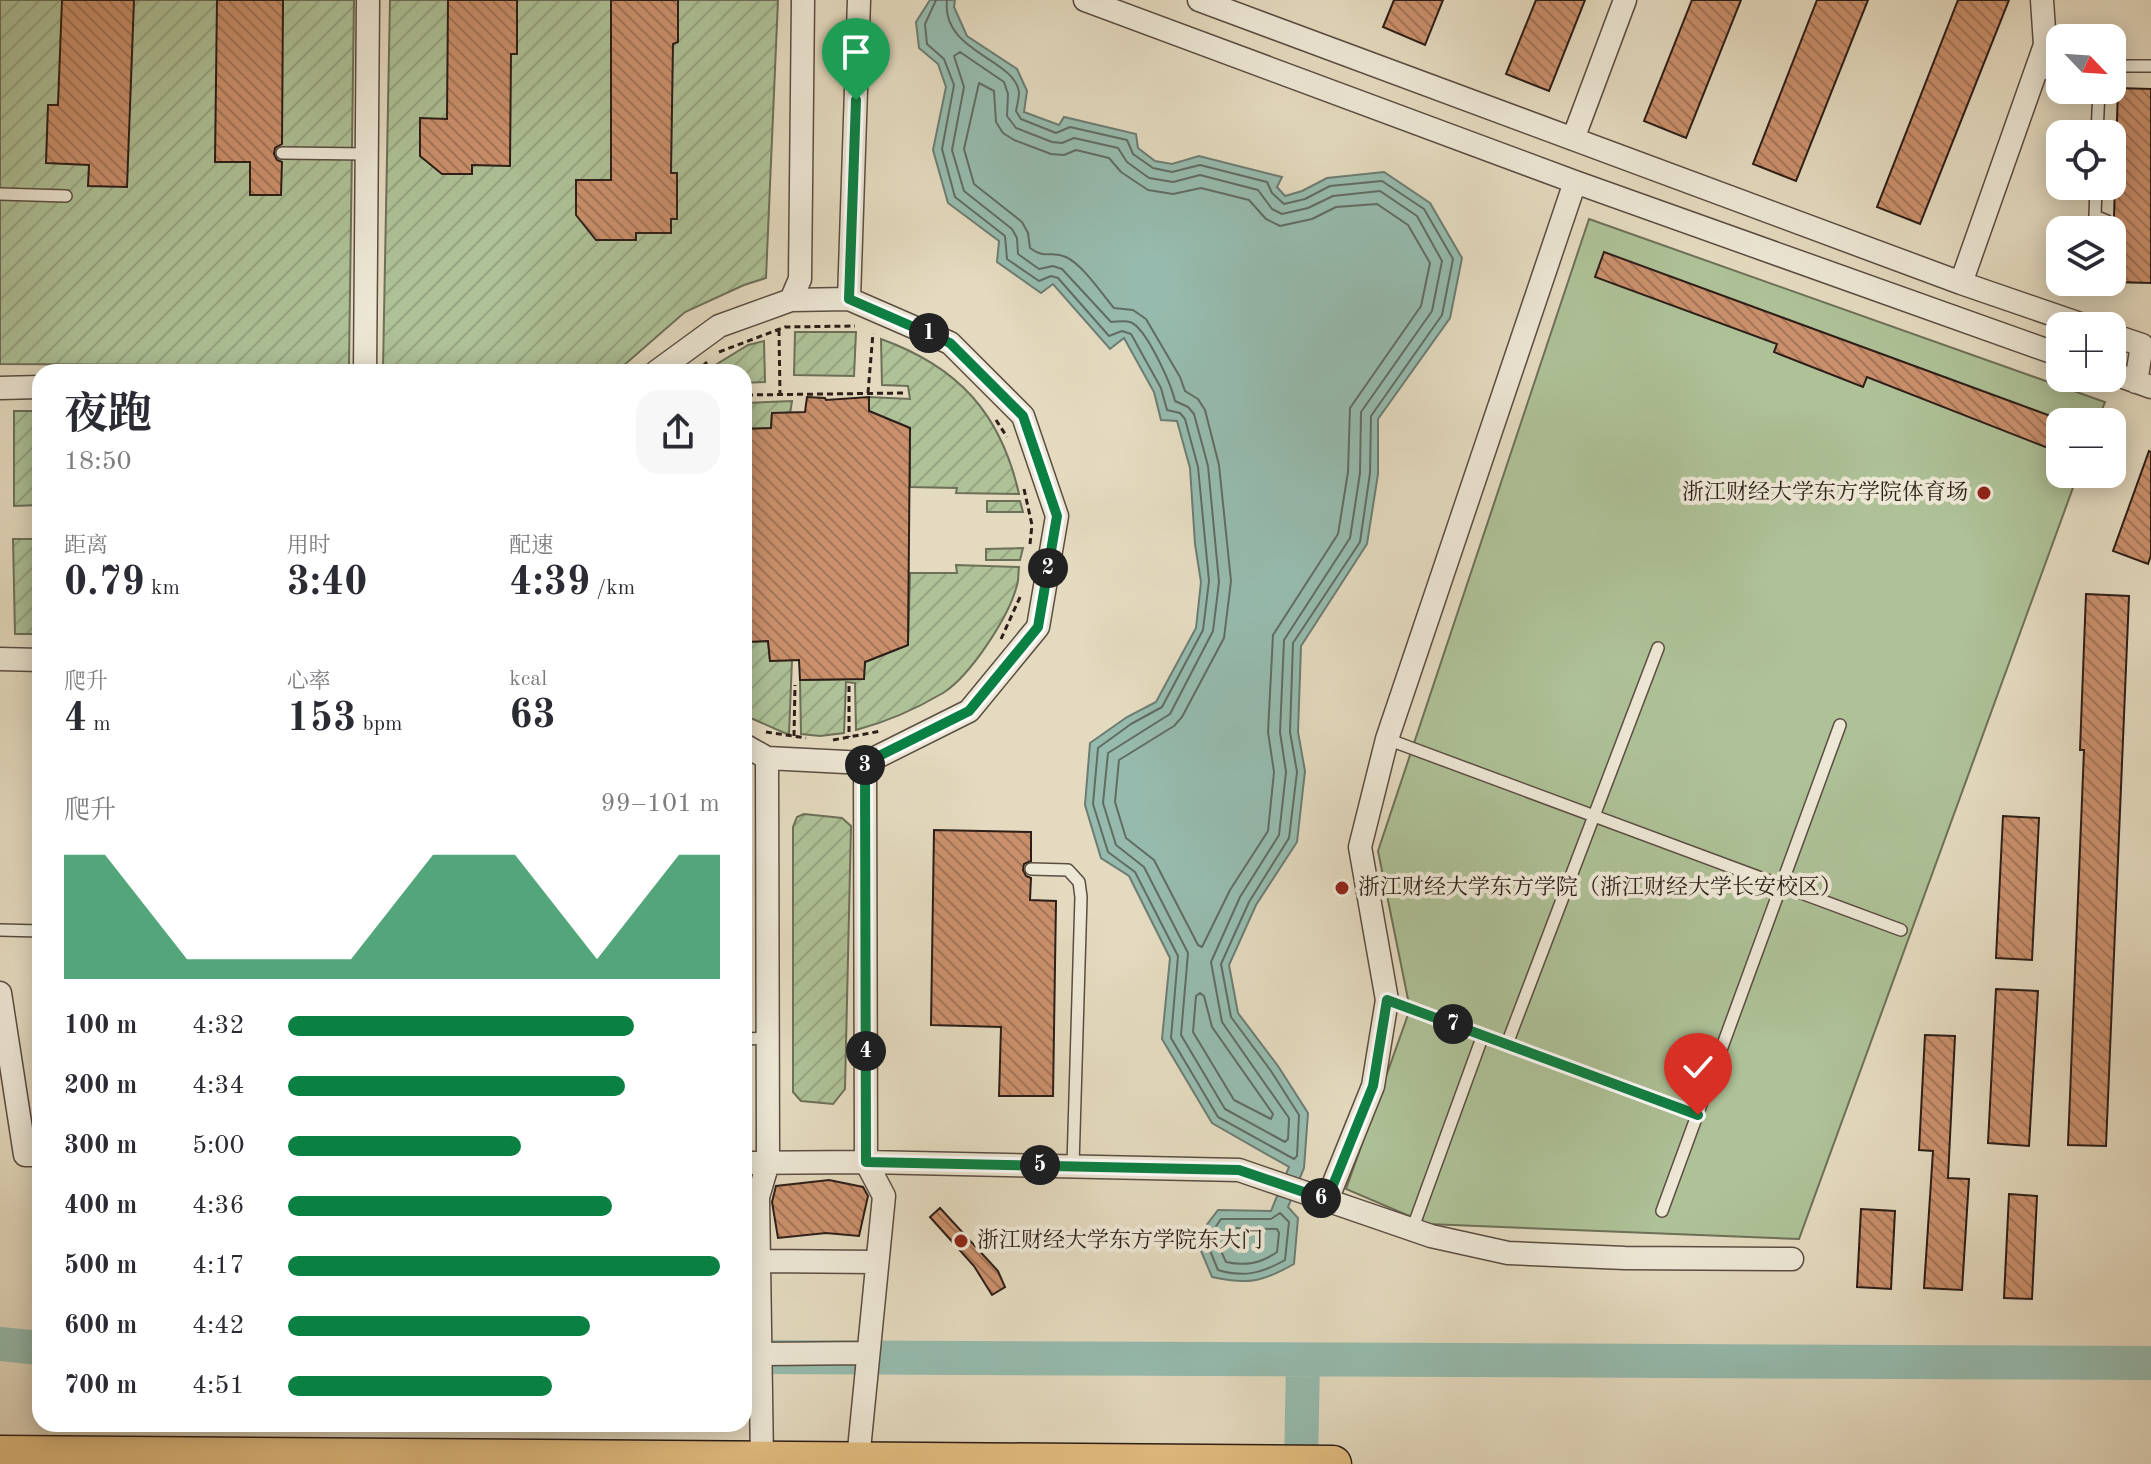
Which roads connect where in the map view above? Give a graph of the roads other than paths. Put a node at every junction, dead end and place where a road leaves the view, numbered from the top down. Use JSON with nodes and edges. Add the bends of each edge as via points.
{"nodes":[{"id":1,"x":368,"y":0,"type":"edge"},
{"id":2,"x":803,"y":0,"type":"edge"},
{"id":3,"x":859,"y":0,"type":"edge"},
{"id":4,"x":1085,"y":0,"type":"edge"},
{"id":5,"x":1199,"y":0,"type":"edge"},
{"id":6,"x":1625,"y":0,"type":"edge"},
{"id":7,"x":2042,"y":0,"type":"edge"},
{"id":8,"x":2126,"y":66,"type":"edge"},
{"id":9,"x":2151,"y":66,"type":"edge"},
{"id":10,"x":2035,"y":73,"type":"junction"},
{"id":11,"x":2046,"y":73,"type":"edge"},
{"id":12,"x":1573,"y":139,"type":"junction"},
{"id":13,"x":282,"y":153,"type":"dead end"},
{"id":14,"x":367,"y":154,"type":"junction"},
{"id":15,"x":1575,"y":182,"type":"junction"},
{"id":16,"x":0,"y":194,"type":"edge"},
{"id":17,"x":66,"y":196,"type":"dead end"},
{"id":18,"x":1961,"y":283,"type":"junction"},
{"id":19,"x":849,"y":299,"type":"junction"},
{"id":20,"x":791,"y":300,"type":"junction"},
{"id":21,"x":2046,"y":312,"type":"edge"},
{"id":22,"x":2126,"y":340,"type":"edge"},
{"id":23,"x":2046,"y":350,"type":"edge"},
{"id":24,"x":365,"y":364,"type":"edge"},
{"id":25,"x":667,"y":364,"type":"edge"},
{"id":26,"x":2144,"y":385,"type":"edge"},
{"id":27,"x":32,"y":387,"type":"edge"},
{"id":28,"x":0,"y":388,"type":"edge"},
{"id":29,"x":1658,"y":648,"type":"dead end"},
{"id":30,"x":0,"y":659,"type":"edge"},
{"id":31,"x":32,"y":660,"type":"edge"},
{"id":32,"x":1840,"y":725,"type":"dead end"},
{"id":33,"x":1387,"y":739,"type":"junction"},
{"id":34,"x":752,"y":750,"type":"edge"},
{"id":35,"x":767,"y":758,"type":"junction"},
{"id":36,"x":865,"y":763,"type":"junction"},
{"id":37,"x":1594,"y":816,"type":"junction"},
{"id":38,"x":1031,"y":869,"type":"dead end"},
{"id":39,"x":1781,"y":885,"type":"junction"},
{"id":40,"x":0,"y":930,"type":"edge"},
{"id":41,"x":1901,"y":930,"type":"dead end"},
{"id":42,"x":32,"y":931,"type":"edge"},
{"id":43,"x":0,"y":993,"type":"edge"},
{"id":44,"x":1387,"y":1000,"type":"junction"},
{"id":45,"x":1483,"y":1035,"type":"junction"},
{"id":46,"x":768,"y":1038,"type":"junction"},
{"id":47,"x":752,"y":1039,"type":"edge"},
{"id":48,"x":1507,"y":1044,"type":"junction"},
{"id":49,"x":1698,"y":1115,"type":"junction"},
{"id":50,"x":32,"y":1155,"type":"edge"},
{"id":51,"x":866,"y":1162,"type":"junction"},
{"id":52,"x":752,"y":1163,"type":"edge"},
{"id":53,"x":768,"y":1163,"type":"junction"},
{"id":54,"x":1073,"y":1165,"type":"junction"},
{"id":55,"x":1327,"y":1200,"type":"junction"},
{"id":56,"x":1662,"y":1211,"type":"dead end"},
{"id":57,"x":1416,"y":1219,"type":"dead end"},
{"id":58,"x":1792,"y":1259,"type":"dead end"},
{"id":59,"x":759,"y":1261,"type":"junction"},
{"id":60,"x":877,"y":1262,"type":"junction"},
{"id":61,"x":868,"y":1353,"type":"junction"},
{"id":62,"x":761,"y":1354,"type":"junction"},
{"id":63,"x":859,"y":1448,"type":"junction"},
{"id":64,"x":762,"y":1449,"type":"junction"},
{"id":65,"x":0,"y":1454,"type":"edge"},
{"id":66,"x":1231,"y":1463,"type":"edge"},
{"id":67,"x":1333,"y":1464,"type":"edge"}],
"edges":[{"from":1,"to":14,"type":"street"},
{"from":2,"to":20,"type":"street","via":[[800,279]]},
{"from":3,"to":19,"type":"street"},
{"from":4,"to":15,"type":"street"},
{"from":5,"to":12,"type":"street"},
{"from":6,"to":12,"type":"street"},
{"from":7,"to":10,"type":"street","via":[[2045,45]]},
{"from":8,"to":9,"type":"lane"},
{"from":10,"to":11,"type":"lane"},
{"from":10,"to":18,"type":"street"},
{"from":12,"to":18,"type":"street"},
{"from":13,"to":14,"type":"lane"},
{"from":14,"to":24,"type":"street"},
{"from":15,"to":23,"type":"street"},
{"from":15,"to":33,"type":"street"},
{"from":16,"to":17,"type":"lane"},
{"from":18,"to":21,"type":"street"},
{"from":19,"to":20,"type":"street"},
{"from":19,"to":36,"type":"street","via":[[950,343],[1023,416],[1057,516],[1038,627],[969,711]]},
{"from":20,"to":25,"type":"street","via":[[719,326]]},
{"from":22,"to":26,"type":"street","via":[[2142,345]]},
{"from":27,"to":28,"type":"street"},
{"from":29,"to":37,"type":"lane"},
{"from":30,"to":31,"type":"street"},
{"from":32,"to":39,"type":"lane"},
{"from":33,"to":37,"type":"lane"},
{"from":33,"to":44,"type":"street","via":[[1360,847]]},
{"from":34,"to":35,"type":"street"},
{"from":35,"to":36,"type":"street"},
{"from":35,"to":46,"type":"street"},
{"from":36,"to":51,"type":"street"},
{"from":37,"to":39,"type":"lane"},
{"from":37,"to":48,"type":"lane"},
{"from":38,"to":54,"type":"lane","via":[[1068,870],[1079,882]]},
{"from":39,"to":41,"type":"lane"},
{"from":39,"to":49,"type":"lane"},
{"from":40,"to":42,"type":"lane"},
{"from":43,"to":50,"type":"street","via":[[25,1155]]},
{"from":44,"to":45,"type":"lane"},
{"from":44,"to":55,"type":"street","via":[[1373,1086]]},
{"from":45,"to":48,"type":"lane"},
{"from":45,"to":57,"type":"lane"},
{"from":46,"to":47,"type":"lane"},
{"from":46,"to":53,"type":"street"},
{"from":48,"to":49,"type":"lane"},
{"from":49,"to":56,"type":"lane"},
{"from":51,"to":53,"type":"street"},
{"from":51,"to":54,"type":"street"},
{"from":51,"to":60,"type":"street","via":[[884,1196]]},
{"from":52,"to":53,"type":"street"},
{"from":53,"to":59,"type":"street","via":[[758,1197]]},
{"from":54,"to":55,"type":"street","via":[[1239,1170]]},
{"from":55,"to":58,"type":"street","via":[[1431,1236],[1508,1253]]},
{"from":59,"to":60,"type":"street"},
{"from":59,"to":62,"type":"street"},
{"from":60,"to":61,"type":"street"},
{"from":61,"to":62,"type":"street"},
{"from":61,"to":63,"type":"street"},
{"from":62,"to":64,"type":"street"},
{"from":63,"to":64,"type":"main road"},
{"from":63,"to":66,"type":"main road"},
{"from":64,"to":65,"type":"main road"},
{"from":66,"to":67,"type":"main road"}]}
